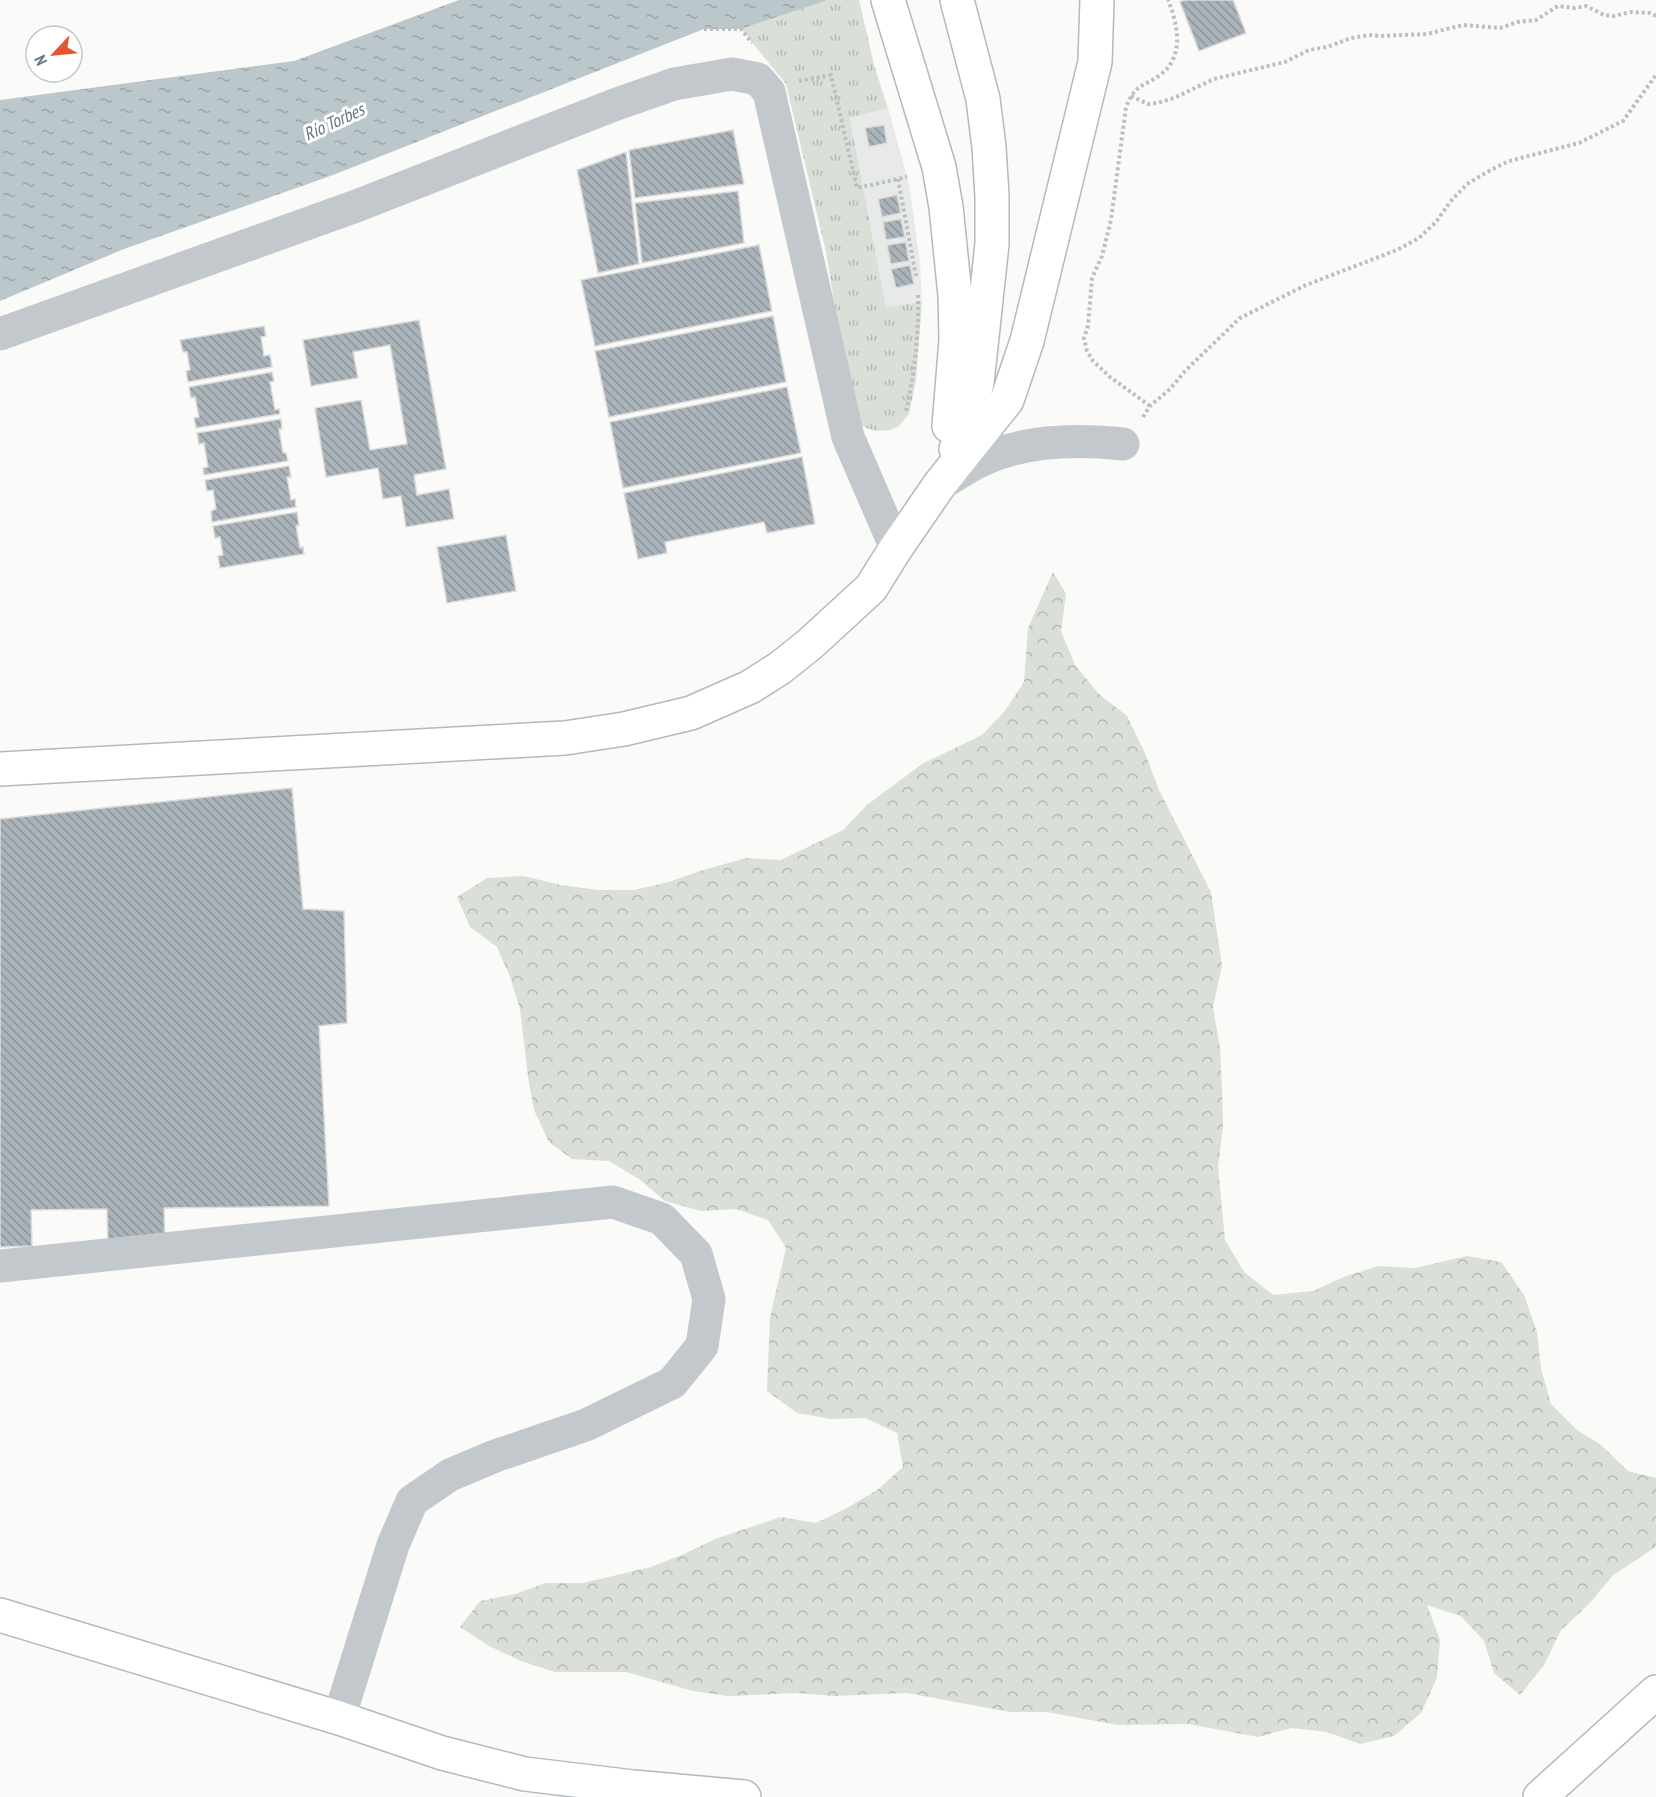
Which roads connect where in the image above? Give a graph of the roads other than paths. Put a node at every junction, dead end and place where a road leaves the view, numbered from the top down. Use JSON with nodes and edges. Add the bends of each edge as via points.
{"nodes":[{"id":1,"x":888,"y":0,"type":"edge"},
{"id":2,"x":957,"y":0,"type":"edge"},
{"id":3,"x":1097,"y":0,"type":"edge"},
{"id":4,"x":0,"y":334,"type":"edge"},
{"id":5,"x":1123,"y":444,"type":"road end"},
{"id":6,"x":940,"y":484,"type":"junction"},
{"id":7,"x":896,"y":548,"type":"junction"},
{"id":8,"x":0,"y":769,"type":"edge"},
{"id":9,"x":0,"y":1266,"type":"edge"},
{"id":10,"x":0,"y":1615,"type":"edge"},
{"id":11,"x":1656,"y":1692,"type":"edge"},
{"id":12,"x":339,"y":1718,"type":"junction"},
{"id":13,"x":744,"y":1797,"type":"edge"},
{"id":14,"x":1540,"y":1797,"type":"edge"}],
"edges":[{"from":1,"to":6,"type":"highway","via":[[939,167],[946,207],[956,340],[949,432],[940,461]]},
{"from":2,"to":6,"type":"highway","via":[[983,99],[990,157],[992,244],[977,383],[966,427]]},
{"from":3,"to":6,"type":"highway","via":[[1095,62],[1027,341],[1007,400]]},
{"from":4,"to":7,"type":"street","via":[[359,205],[674,84],[732,74],[758,79],[769,92],[848,437]]},
{"from":5,"to":6,"type":"street","via":[[1081,441],[1018,448],[979,461]]},
{"from":6,"to":7,"type":"highway"},
{"from":7,"to":8,"type":"highway","via":[[872,588],[810,644],[750,687],[691,713],[565,738]]},
{"from":9,"to":12,"type":"street","via":[[613,1202],[662,1219],[696,1254],[709,1299],[702,1346],[672,1383],[586,1425],[450,1475],[412,1502],[393,1545]]},
{"from":10,"to":12,"type":"highway"},
{"from":11,"to":14,"type":"highway"},
{"from":12,"to":13,"type":"highway","via":[[442,1753],[525,1774]]}]}
